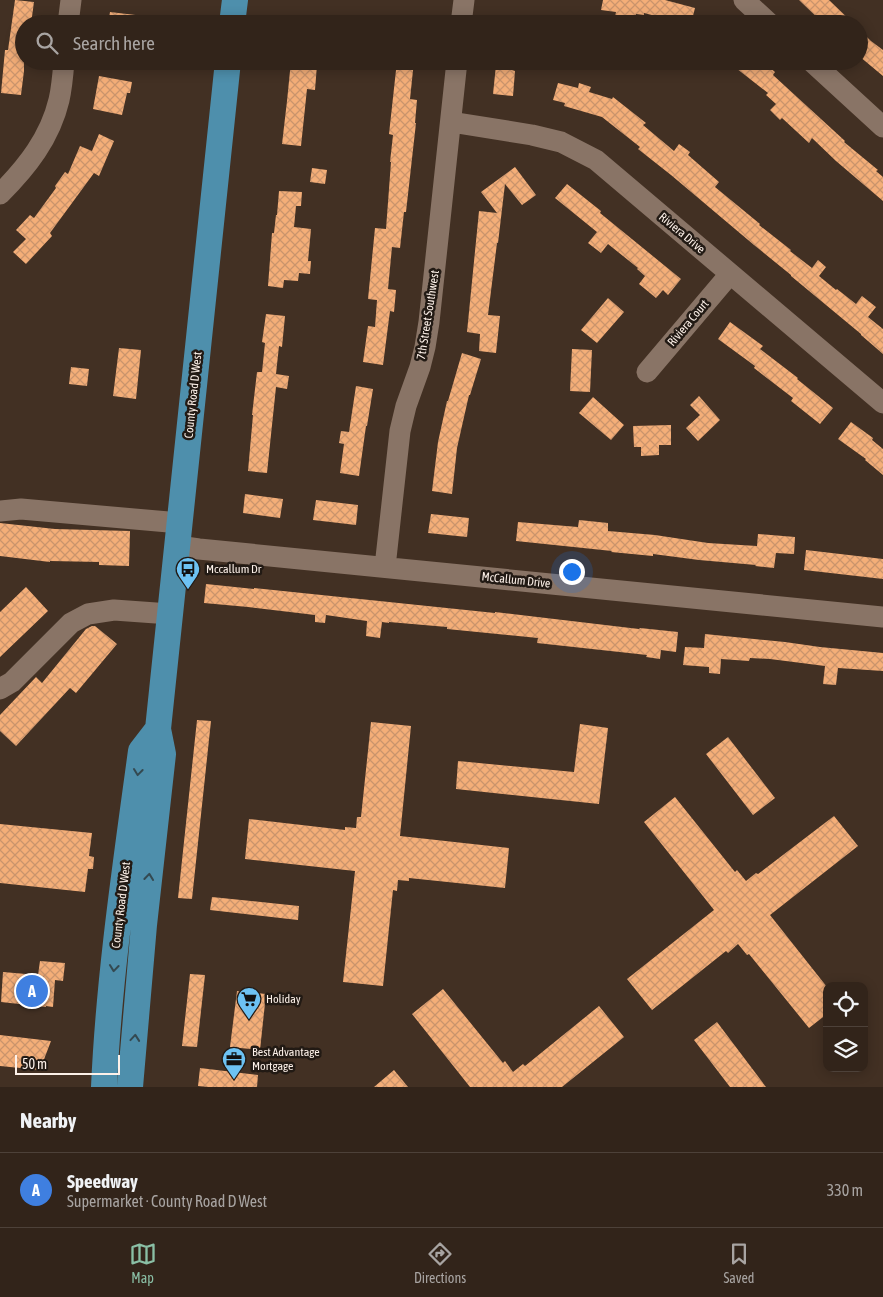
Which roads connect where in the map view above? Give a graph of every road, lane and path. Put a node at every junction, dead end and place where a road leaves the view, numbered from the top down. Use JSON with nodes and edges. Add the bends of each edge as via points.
{"nodes":[{"id":1,"x":71,"y":0,"type":"edge"},
{"id":2,"x":235,"y":0,"type":"edge"},
{"id":3,"x":464,"y":0,"type":"edge"},
{"id":4,"x":744,"y":0,"type":"edge"},
{"id":5,"x":69,"y":15,"type":"edge"},
{"id":6,"x":233,"y":15,"type":"edge"},
{"id":7,"x":462,"y":15,"type":"edge"},
{"id":8,"x":760,"y":15,"type":"edge"},
{"id":9,"x":63,"y":70,"type":"edge"},
{"id":10,"x":227,"y":70,"type":"edge"},
{"id":11,"x":456,"y":70,"type":"edge"},
{"id":12,"x":821,"y":70,"type":"edge"},
{"id":13,"x":451,"y":122,"type":"junction"},
{"id":14,"x":883,"y":127,"type":"edge"},
{"id":15,"x":0,"y":194,"type":"edge"},
{"id":16,"x":730,"y":274,"type":"junction"},
{"id":17,"x":647,"y":372,"type":"dead end"},
{"id":18,"x":883,"y":403,"type":"edge"},
{"id":19,"x":0,"y":511,"type":"edge"},
{"id":20,"x":179,"y":535,"type":"junction"},
{"id":21,"x":385,"y":567,"type":"junction"},
{"id":22,"x":170,"y":614,"type":"junction"},
{"id":23,"x":883,"y":617,"type":"edge"},
{"id":24,"x":0,"y":689,"type":"edge"},
{"id":25,"x":158,"y":729,"type":"junction"},
{"id":26,"x":104,"y":1087,"type":"edge"},
{"id":27,"x":130,"y":1087,"type":"edge"}],
"edges":[{"from":1,"to":5,"type":"street"},
{"from":2,"to":6,"type":"main road"},
{"from":3,"to":7,"type":"street"},
{"from":4,"to":8,"type":"street"},
{"from":9,"to":15,"type":"street","via":[[59,100],[41,145]]},
{"from":10,"to":20,"type":"main road","name":"County Road D West"},
{"from":11,"to":13,"type":"street","name":"7th Street Southwest"},
{"from":12,"to":14,"type":"street"},
{"from":13,"to":16,"type":"street","name":"Riviera Drive","via":[[532,134],[561,142],[596,160]]},
{"from":13,"to":21,"type":"street","name":"7th Street Southwest","via":[[429,322],[420,367],[400,431]]},
{"from":16,"to":17,"type":"street","name":"Riviera Court"},
{"from":16,"to":18,"type":"street","name":"Riviera Drive"},
{"from":19,"to":20,"type":"street","name":"McCallum Drive","via":[[21,509]]},
{"from":20,"to":21,"type":"street","name":"McCallum Drive","via":[[209,550]]},
{"from":20,"to":22,"type":"main road","name":"County Road D West"},
{"from":21,"to":23,"type":"street","name":"McCallum Drive"},
{"from":22,"to":24,"type":"street","via":[[114,610],[88,614],[71,623],[12,682]]},
{"from":22,"to":25,"type":"main road","name":"County Road D West"},
{"from":25,"to":26,"type":"main road","name":"County Road D West","one_way":true,"via":[[141,751],[118,924]]},
{"from":27,"to":25,"type":"main road","name":"County Road D West","one_way":true,"via":[[163,754]]}]}
